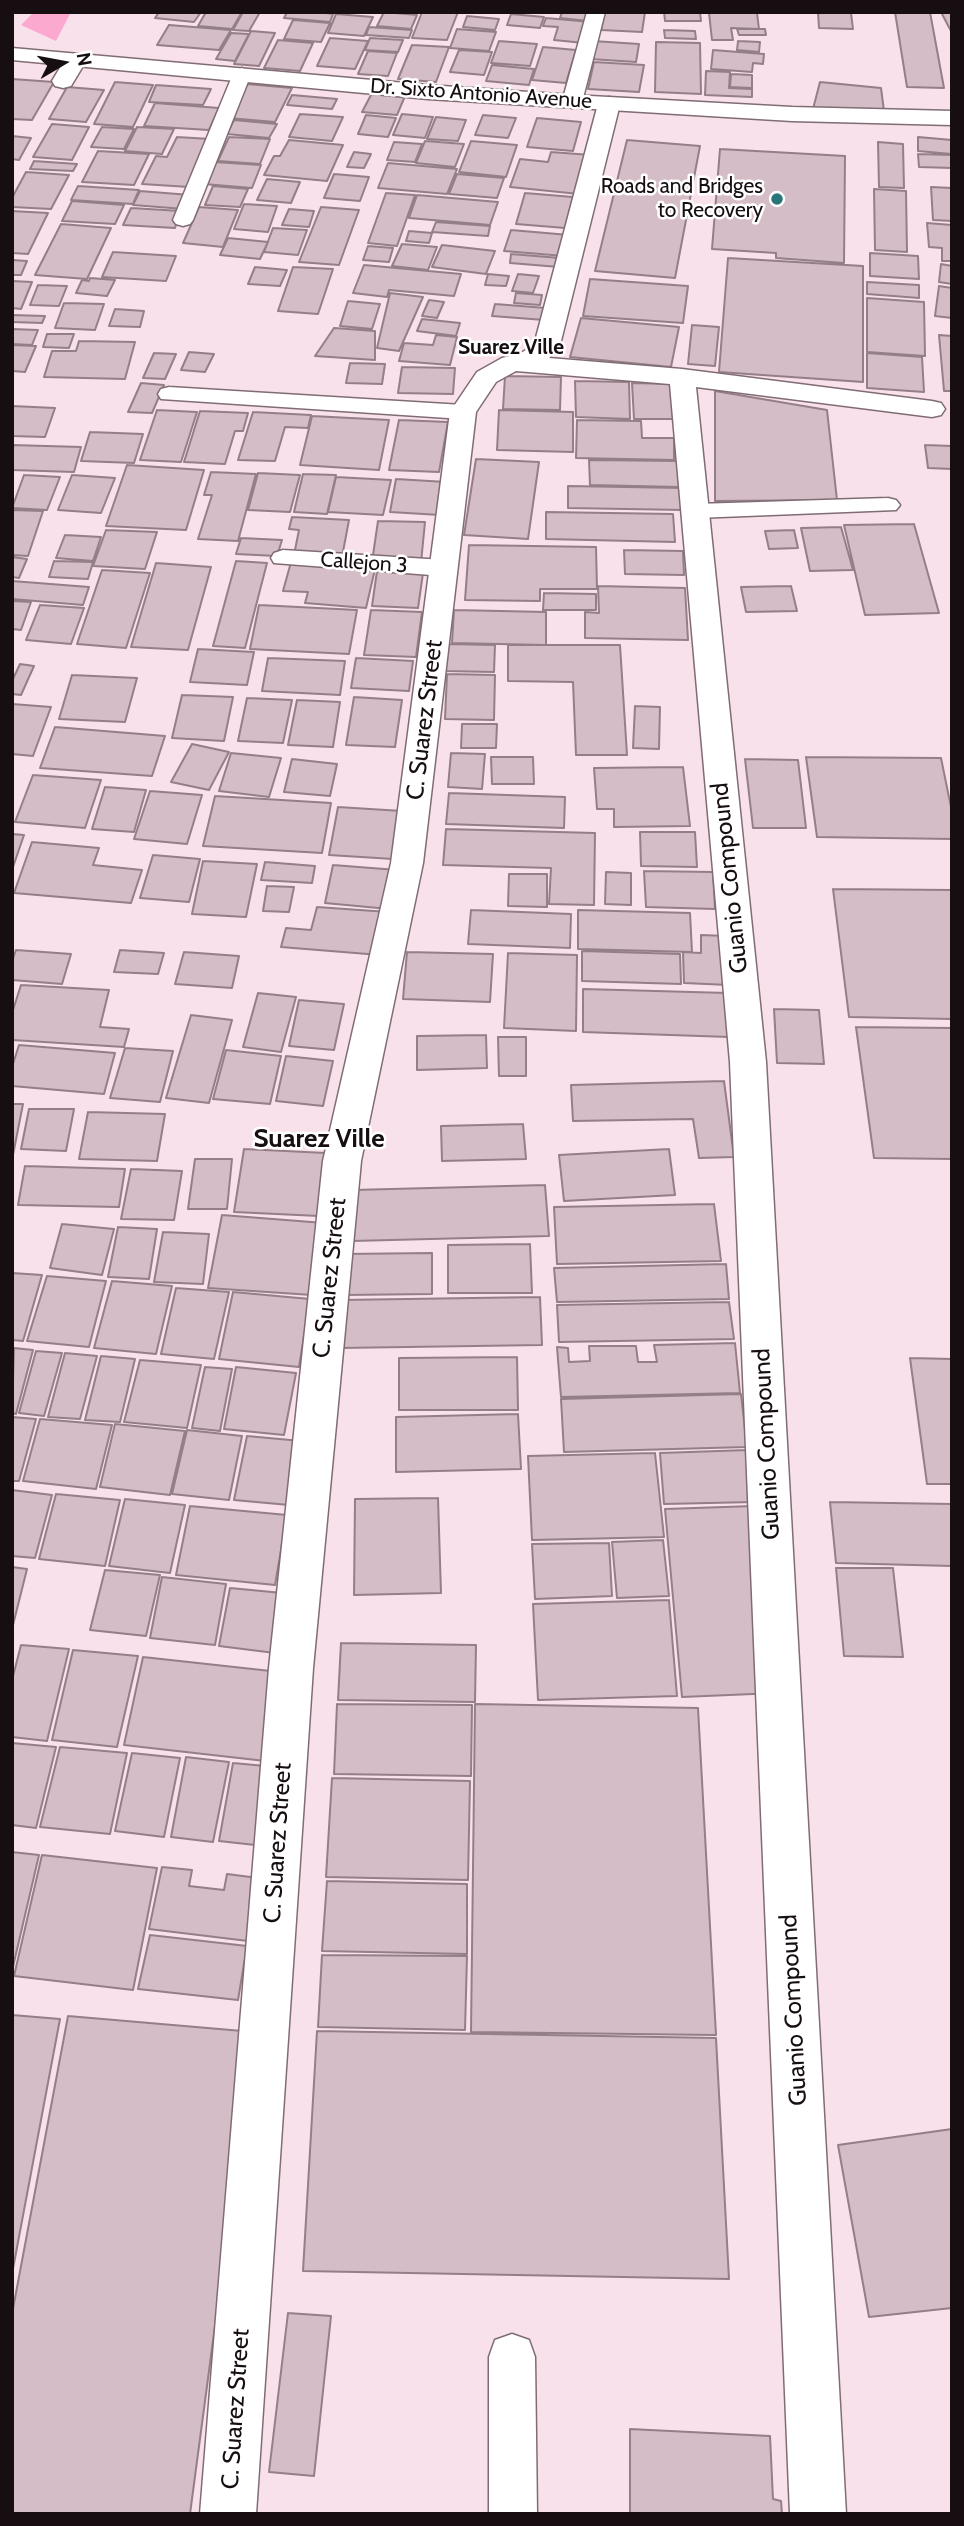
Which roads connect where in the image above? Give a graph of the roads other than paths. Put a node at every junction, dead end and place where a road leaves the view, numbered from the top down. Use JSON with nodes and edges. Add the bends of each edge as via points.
{"nodes":[{"id":1,"x":596,"y":12,"type":"edge"},
{"id":2,"x":12,"y":54,"type":"edge"},
{"id":3,"x":75,"y":61,"type":"junction"},
{"id":4,"x":242,"y":75,"type":"junction"},
{"id":5,"x":62,"y":81,"type":"dead end"},
{"id":6,"x":572,"y":102,"type":"junction"},
{"id":7,"x":609,"y":104,"type":"junction"},
{"id":8,"x":952,"y":118,"type":"edge"},
{"id":9,"x":183,"y":220,"type":"dead end"},
{"id":10,"x":511,"y":363,"type":"junction"},
{"id":11,"x":682,"y":377,"type":"junction"},
{"id":12,"x":169,"y":394,"type":"dead end"},
{"id":13,"x":932,"y":409,"type":"dead end"},
{"id":14,"x":463,"y":412,"type":"junction"},
{"id":15,"x":888,"y":505,"type":"dead end"},
{"id":16,"x":696,"y":511,"type":"junction"},
{"id":17,"x":284,"y":558,"type":"dead end"},
{"id":18,"x":444,"y":568,"type":"junction"},
{"id":19,"x":513,"y":2357,"type":"dead end"},
{"id":20,"x":228,"y":2514,"type":"edge"},
{"id":21,"x":513,"y":2514,"type":"edge"},
{"id":22,"x":818,"y":2514,"type":"edge"}],
"edges":[{"from":1,"to":6,"type":"lane"},
{"from":2,"to":3,"type":"street","name":"Dr. Sixto Antonio Avenue"},
{"from":3,"to":4,"type":"street","name":"Dr. Sixto Antonio Avenue"},
{"from":3,"to":5,"type":"street"},
{"from":4,"to":6,"type":"street","name":"Dr. Sixto Antonio Avenue"},
{"from":4,"to":9,"type":"lane"},
{"from":6,"to":7,"type":"street","name":"Dr. Sixto Antonio Avenue"},
{"from":7,"to":8,"type":"street","name":"Dr. Sixto Antonio Avenue"},
{"from":7,"to":10,"type":"street","name":"C. Suarez Street","via":[[546,349]]},
{"from":10,"to":11,"type":"street"},
{"from":10,"to":14,"type":"street","name":"C. Suarez Street","via":[[486,377]]},
{"from":11,"to":13,"type":"street"},
{"from":11,"to":16,"type":"street","name":"Guanio Compound"},
{"from":12,"to":14,"type":"lane"},
{"from":14,"to":18,"type":"street","name":"C. Suarez Street"},
{"from":15,"to":16,"type":"lane"},
{"from":16,"to":22,"type":"street","name":"Guanio Compound","via":[[748,1062]]},
{"from":17,"to":18,"type":"lane","name":"Callejon 3"},
{"from":18,"to":20,"type":"street","name":"C. Suarez Street","via":[[407,863],[340,1172],[291,1668]]},
{"from":19,"to":21,"type":"lane"}]}
